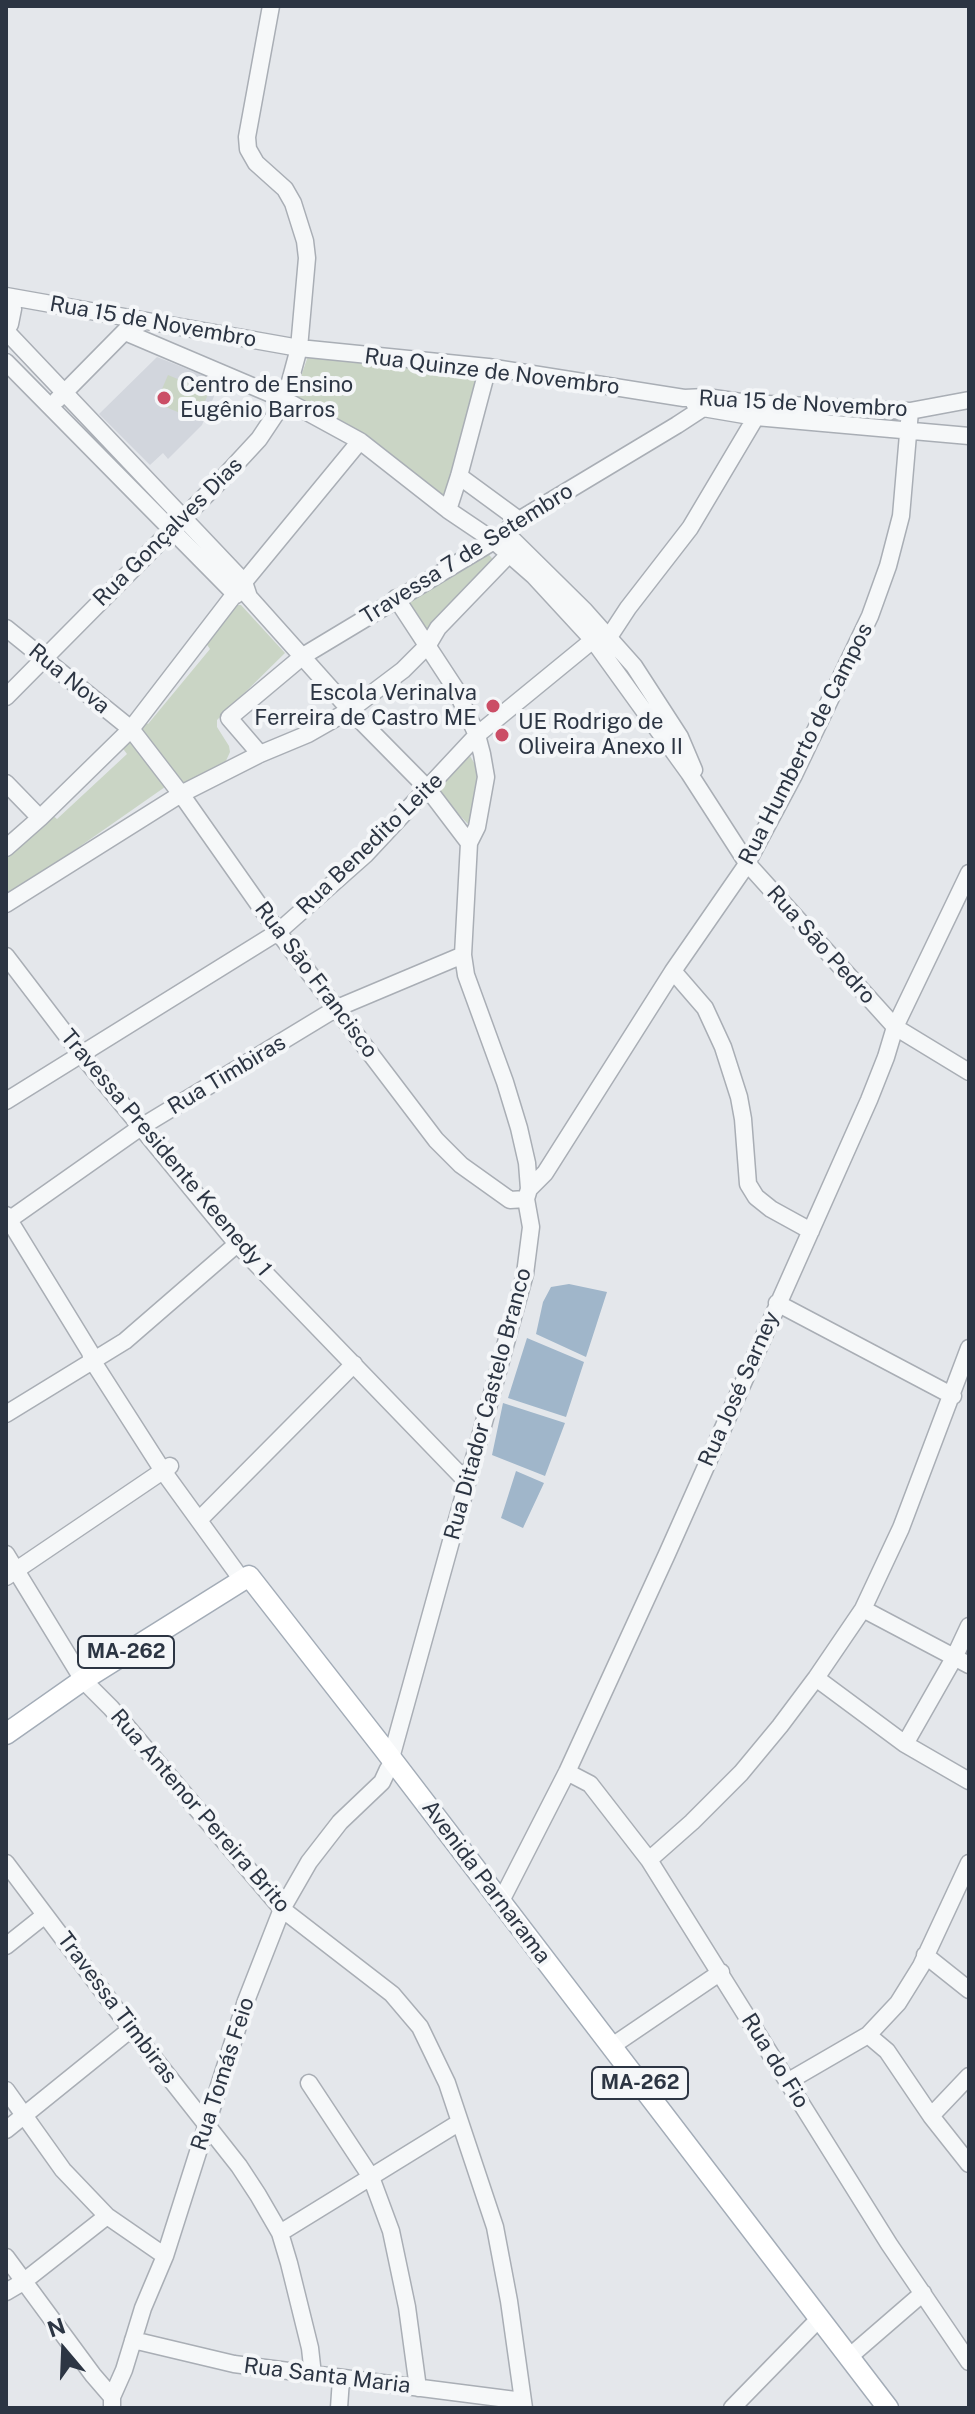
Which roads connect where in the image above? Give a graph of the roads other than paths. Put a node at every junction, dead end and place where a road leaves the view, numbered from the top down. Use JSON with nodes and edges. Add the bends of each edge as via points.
{"nodes":[{"id":1,"x":271,"y":6,"type":"edge"},
{"id":2,"x":6,"y":296,"type":"edge"},
{"id":3,"x":137,"y":318,"type":"junction"},
{"id":4,"x":6,"y":331,"type":"edge"},
{"id":5,"x":125,"y":332,"type":"junction"},
{"id":6,"x":299,"y":348,"type":"junction"},
{"id":7,"x":6,"y":362,"type":"edge"},
{"id":8,"x":488,"y":367,"type":"junction"},
{"id":9,"x":64,"y":393,"type":"junction"},
{"id":10,"x":684,"y":398,"type":"joint"},
{"id":11,"x":285,"y":400,"type":"junction"},
{"id":12,"x":969,"y":400,"type":"edge"},
{"id":13,"x":704,"y":403,"type":"junction"},
{"id":14,"x":51,"y":406,"type":"junction"},
{"id":15,"x":849,"y":408,"type":"junction"},
{"id":16,"x":910,"y":411,"type":"junction"},
{"id":17,"x":756,"y":417,"type":"junction"},
{"id":18,"x":844,"y":425,"type":"junction"},
{"id":19,"x":909,"y":431,"type":"junction"},
{"id":20,"x":969,"y":436,"type":"edge"},
{"id":21,"x":360,"y":441,"type":"junction"},
{"id":22,"x":459,"y":476,"type":"junction"},
{"id":23,"x":448,"y":510,"type":"junction"},
{"id":24,"x":519,"y":520,"type":"junction"},
{"id":25,"x":179,"y":524,"type":"junction"},
{"id":26,"x":500,"y":536,"type":"junction"},
{"id":27,"x":514,"y":550,"type":"junction"},
{"id":28,"x":243,"y":591,"type":"junction"},
{"id":29,"x":396,"y":598,"type":"junction"},
{"id":30,"x":6,"y":628,"type":"edge"},
{"id":31,"x":601,"y":638,"type":"junction"},
{"id":32,"x":428,"y":645,"type":"junction"},
{"id":33,"x":303,"y":656,"type":"junction"},
{"id":34,"x":42,"y":658,"type":"junction"},
{"id":35,"x":6,"y":697,"type":"edge"},
{"id":36,"x":350,"y":710,"type":"junction"},
{"id":37,"x":131,"y":729,"type":"junction"},
{"id":38,"x":477,"y":735,"type":"junction"},
{"id":39,"x":260,"y":754,"type":"junction"},
{"id":40,"x":6,"y":783,"type":"edge"},
{"id":41,"x":428,"y":789,"type":"junction"},
{"id":42,"x":181,"y":794,"type":"junction"},
{"id":43,"x":40,"y":818,"type":"junction"},
{"id":44,"x":469,"y":843,"type":"junction"},
{"id":45,"x":6,"y":848,"type":"edge"},
{"id":46,"x":747,"y":863,"type":"junction"},
{"id":47,"x":969,"y":873,"type":"edge"},
{"id":48,"x":6,"y":904,"type":"edge"},
{"id":49,"x":278,"y":932,"type":"junction"},
{"id":50,"x":463,"y":955,"type":"junction"},
{"id":51,"x":6,"y":956,"type":"edge"},
{"id":52,"x":673,"y":971,"type":"junction"},
{"id":53,"x":337,"y":1008,"type":"junction"},
{"id":54,"x":895,"y":1027,"type":"junction"},
{"id":55,"x":80,"y":1053,"type":"junction"},
{"id":56,"x":969,"y":1072,"type":"edge"},
{"id":57,"x":6,"y":1101,"type":"edge"},
{"id":58,"x":141,"y":1127,"type":"junction"},
{"id":59,"x":528,"y":1194,"type":"junction"},
{"id":60,"x":7,"y":1219,"type":"edge"},
{"id":61,"x":811,"y":1231,"type":"junction"},
{"id":62,"x":237,"y":1244,"type":"junction"},
{"id":63,"x":777,"y":1303,"type":"junction"},
{"id":64,"x":969,"y":1348,"type":"edge"},
{"id":65,"x":94,"y":1356,"type":"junction"},
{"id":66,"x":354,"y":1364,"type":"junction"},
{"id":67,"x":953,"y":1396,"type":"junction"},
{"id":68,"x":6,"y":1414,"type":"edge"},
{"id":69,"x":167,"y":1469,"type":"junction"},
{"id":70,"x":467,"y":1482,"type":"junction"},
{"id":71,"x":202,"y":1518,"type":"junction"},
{"id":72,"x":6,"y":1554,"type":"edge"},
{"id":73,"x":11,"y":1573,"type":"edge"},
{"id":74,"x":246,"y":1578,"type":"junction"},
{"id":75,"x":863,"y":1609,"type":"junction"},
{"id":76,"x":969,"y":1626,"type":"edge"},
{"id":77,"x":962,"y":1661,"type":"edge"},
{"id":78,"x":816,"y":1678,"type":"junction"},
{"id":79,"x":83,"y":1680,"type":"junction"},
{"id":80,"x":6,"y":1734,"type":"edge"},
{"id":81,"x":905,"y":1744,"type":"junction"},
{"id":82,"x":385,"y":1758,"type":"junction"},
{"id":83,"x":567,"y":1772,"type":"junction"},
{"id":84,"x":969,"y":1781,"type":"edge"},
{"id":85,"x":649,"y":1860,"type":"junction"},
{"id":86,"x":6,"y":1863,"type":"edge"},
{"id":87,"x":969,"y":1863,"type":"edge"},
{"id":88,"x":498,"y":1904,"type":"junction"},
{"id":89,"x":282,"y":1909,"type":"junction"},
{"id":90,"x":45,"y":1915,"type":"junction"},
{"id":91,"x":6,"y":1946,"type":"edge"},
{"id":92,"x":925,"y":1955,"type":"junction"},
{"id":93,"x":721,"y":1972,"type":"junction"},
{"id":94,"x":969,"y":1990,"type":"edge"},
{"id":95,"x":131,"y":2029,"type":"junction"},
{"id":96,"x":868,"y":2035,"type":"junction"},
{"id":97,"x":608,"y":2049,"type":"junction"},
{"id":98,"x":969,"y":2076,"type":"edge"},
{"id":99,"x":787,"y":2082,"type":"junction"},
{"id":100,"x":309,"y":2083,"type":"dead end"},
{"id":101,"x":6,"y":2090,"type":"edge"},
{"id":102,"x":25,"y":2116,"type":"junction"},
{"id":103,"x":931,"y":2116,"type":"junction"},
{"id":104,"x":460,"y":2122,"type":"junction"},
{"id":105,"x":207,"y":2125,"type":"junction"},
{"id":106,"x":6,"y":2130,"type":"edge"},
{"id":107,"x":969,"y":2164,"type":"edge"},
{"id":108,"x":371,"y":2177,"type":"junction"},
{"id":109,"x":107,"y":2216,"type":"junction"},
{"id":110,"x":280,"y":2233,"type":"junction"},
{"id":111,"x":165,"y":2256,"type":"junction"},
{"id":112,"x":6,"y":2257,"type":"edge"},
{"id":113,"x":23,"y":2282,"type":"junction"},
{"id":114,"x":6,"y":2292,"type":"edge"},
{"id":115,"x":923,"y":2293,"type":"junction"},
{"id":116,"x":816,"y":2322,"type":"junction"},
{"id":117,"x":133,"y":2340,"type":"junction"},
{"id":118,"x":849,"y":2357,"type":"junction"},
{"id":119,"x":969,"y":2362,"type":"edge"},
{"id":120,"x":313,"y":2375,"type":"junction"},
{"id":121,"x":341,"y":2379,"type":"junction"},
{"id":122,"x":418,"y":2388,"type":"junction"},
{"id":123,"x":112,"y":2402,"type":"edge"},
{"id":124,"x":523,"y":2405,"type":"edge"},
{"id":125,"x":339,"y":2408,"type":"edge"},
{"id":126,"x":732,"y":2408,"type":"edge"},
{"id":127,"x":877,"y":2408,"type":"edge"},
{"id":128,"x":888,"y":2408,"type":"edge"}],
"edges":[{"from":1,"to":6,"type":"street","name":"Rua Gonçalves Dias","via":[[247,137],[256,163],[285,189],[300,220],[307,258]]},
{"from":2,"to":3,"type":"street","name":"Rua 15 de Novembro"},
{"from":2,"to":4,"type":"street","via":[[13,309]]},
{"from":3,"to":5,"type":"street"},
{"from":3,"to":6,"type":"street","name":"Rua 15 de Novembro"},
{"from":4,"to":9,"type":"street"},
{"from":5,"to":9,"type":"street"},
{"from":5,"to":11,"type":"street","name":"Rua São Pedro"},
{"from":6,"to":8,"type":"street","name":"Rua Quinze de Novembro"},
{"from":6,"to":11,"type":"street","name":"Rua Gonçalves Dias"},
{"from":7,"to":14,"type":"street"},
{"from":8,"to":10,"type":"street","name":"Rua Quinze de Novembro"},
{"from":8,"to":22,"type":"street"},
{"from":9,"to":14,"type":"street"},
{"from":9,"to":25,"type":"street"},
{"from":10,"to":13,"type":"street","name":"Rua 15 de Novembro"},
{"from":11,"to":21,"type":"street","name":"Rua São Pedro"},
{"from":11,"to":25,"type":"street","name":"Rua Gonçalves Dias","via":[[259,439]]},
{"from":12,"to":16,"type":"street","name":"Rua 15 de Novembro"},
{"from":13,"to":15,"type":"street","name":"Rua 15 de Novembro"},
{"from":13,"to":17,"type":"street","name":"Rua 15 de Novembro"},
{"from":13,"to":24,"type":"street","name":"Travessa 7 de Setembro"},
{"from":14,"to":25,"type":"street"},
{"from":15,"to":16,"type":"street","name":"Rua 15 de Novembro"},
{"from":15,"to":18,"type":"street"},
{"from":16,"to":19,"type":"street","name":"Rua Humberto de Campos"},
{"from":17,"to":18,"type":"street","name":"Rua 15 de Novembro"},
{"from":17,"to":31,"type":"street","name":"Rua Benedito Leite","via":[[690,528]]},
{"from":18,"to":19,"type":"street","name":"Rua 15 de Novembro"},
{"from":19,"to":20,"type":"street","name":"Rua 15 de Novembro"},
{"from":19,"to":46,"type":"street","name":"Rua Humberto de Campos","via":[[901,516],[870,616]]},
{"from":21,"to":23,"type":"street","name":"Rua São Pedro"},
{"from":21,"to":28,"type":"street"},
{"from":22,"to":23,"type":"street"},
{"from":22,"to":24,"type":"street"},
{"from":23,"to":26,"type":"street","name":"Rua São Pedro"},
{"from":24,"to":26,"type":"street","name":"Travessa 7 de Setembro"},
{"from":25,"to":28,"type":"street"},
{"from":25,"to":34,"type":"street","name":"Rua Gonçalves Dias"},
{"from":26,"to":27,"type":"street","name":"Rua São Pedro"},
{"from":26,"to":29,"type":"street","name":"Travessa 7 de Setembro"},
{"from":27,"to":31,"type":"street","name":"Rua São Pedro","via":[[534,576]]},
{"from":27,"to":32,"type":"street"},
{"from":28,"to":33,"type":"street"},
{"from":28,"to":37,"type":"street"},
{"from":29,"to":32,"type":"street","name":"Rua Ditador Castelo Branco"},
{"from":29,"to":33,"type":"street","name":"Travessa 7 de Setembro"},
{"from":30,"to":34,"type":"street","name":"Rua Nova"},
{"from":31,"to":38,"type":"street","name":"Rua Benedito Leite"},
{"from":31,"to":46,"type":"street","name":"Rua São Pedro"},
{"from":32,"to":36,"type":"street"},
{"from":32,"to":38,"type":"street","name":"Rua Ditador Castelo Branco"},
{"from":33,"to":36,"type":"street"},
{"from":33,"to":39,"type":"street","name":"Travessa 7 de Setembro","via":[[229,718]]},
{"from":34,"to":35,"type":"street","name":"Rua Gonçalves Dias"},
{"from":34,"to":37,"type":"street","name":"Rua Nova"},
{"from":36,"to":39,"type":"street"},
{"from":36,"to":41,"type":"street"},
{"from":37,"to":42,"type":"street","name":"Rua São Francisco"},
{"from":37,"to":43,"type":"street"},
{"from":38,"to":41,"type":"street","name":"Rua Benedito Leite"},
{"from":38,"to":44,"type":"street","name":"Rua Ditador Castelo Branco","via":[[486,777]]},
{"from":39,"to":42,"type":"street"},
{"from":40,"to":43,"type":"street"},
{"from":41,"to":44,"type":"street"},
{"from":41,"to":49,"type":"street","name":"Rua Benedito Leite","via":[[365,855]]},
{"from":42,"to":48,"type":"street"},
{"from":42,"to":49,"type":"street","name":"Rua São Francisco"},
{"from":43,"to":45,"type":"street"},
{"from":44,"to":50,"type":"street","name":"Rua Ditador Castelo Branco"},
{"from":46,"to":52,"type":"street","name":"Rua Humberto de Campos"},
{"from":46,"to":54,"type":"street","name":"Rua São Pedro"},
{"from":47,"to":54,"type":"street","name":"Rua José Sarney"},
{"from":49,"to":53,"type":"street","name":"Rua São Francisco"},
{"from":49,"to":55,"type":"street","name":"Rua Benedito Leite"},
{"from":50,"to":53,"type":"street","name":"Rua Timbiras"},
{"from":50,"to":59,"type":"street","name":"Rua Ditador Castelo Branco","via":[[512,1104],[527,1163]]},
{"from":51,"to":55,"type":"street","name":"Travessa Presidente Keenedy 1"},
{"from":52,"to":59,"type":"street","name":"Rua Humberto de Campos"},
{"from":52,"to":61,"type":"street","via":[[705,1008],[723,1047],[739,1097],[748,1184],[771,1209]]},
{"from":53,"to":58,"type":"street","name":"Rua Timbiras"},
{"from":53,"to":59,"type":"street","name":"Rua São Francisco","via":[[436,1140],[461,1165],[510,1200]]},
{"from":54,"to":56,"type":"street","name":"Rua São Pedro"},
{"from":54,"to":61,"type":"street","name":"Rua José Sarney"},
{"from":55,"to":57,"type":"street","name":"Rua Benedito Leite"},
{"from":55,"to":58,"type":"street","name":"Travessa Presidente Keenedy 1"},
{"from":58,"to":60,"type":"street","name":"Rua Timbiras"},
{"from":58,"to":62,"type":"street","name":"Travessa Presidente Keenedy 1"},
{"from":59,"to":70,"type":"street","name":"Rua Ditador Castelo Branco","via":[[531,1227],[525,1274]]},
{"from":60,"to":65,"type":"street","name":"Avenida Parnarama","number":"MA-262"},
{"from":61,"to":63,"type":"street","name":"Rua José Sarney"},
{"from":62,"to":65,"type":"street","via":[[125,1341]]},
{"from":62,"to":66,"type":"street","name":"Travessa Presidente Keenedy 1"},
{"from":63,"to":67,"type":"street"},
{"from":63,"to":83,"type":"street","name":"Rua José Sarney"},
{"from":64,"to":67,"type":"street"},
{"from":65,"to":68,"type":"street"},
{"from":65,"to":69,"type":"street","name":"Avenida Parnarama","number":"MA-262"},
{"from":66,"to":70,"type":"street","name":"Travessa Presidente Keenedy 1"},
{"from":66,"to":71,"type":"street"},
{"from":67,"to":75,"type":"street"},
{"from":69,"to":71,"type":"street","name":"Avenida Parnarama","number":"MA-262"},
{"from":69,"to":73,"type":"street"},
{"from":70,"to":82,"type":"street","name":"Rua Ditador Castelo Branco"},
{"from":71,"to":74,"type":"street","name":"Avenida Parnarama","number":"MA-262"},
{"from":72,"to":73,"type":"street","name":"Rua Antenor Pereira Brito"},
{"from":73,"to":79,"type":"street","name":"Rua Antenor Pereira Brito"},
{"from":74,"to":79,"type":"main road","number":"MA-262"},
{"from":74,"to":82,"type":"main road","name":"Avenida Parnarama","number":"MA-262"},
{"from":75,"to":77,"type":"street"},
{"from":75,"to":78,"type":"street"},
{"from":76,"to":77,"type":"street"},
{"from":77,"to":81,"type":"street"},
{"from":78,"to":81,"type":"street"},
{"from":78,"to":85,"type":"street","via":[[741,1773]]},
{"from":79,"to":80,"type":"main road","number":"MA-262"},
{"from":79,"to":89,"type":"street","name":"Rua Antenor Pereira Brito"},
{"from":81,"to":84,"type":"street"},
{"from":82,"to":88,"type":"main road","name":"Avenida Parnarama","number":"MA-262"},
{"from":82,"to":89,"type":"street","name":"Rua Tomás Feio","via":[[382,1782],[340,1822]]},
{"from":83,"to":85,"type":"street","name":"Rua do Fio","via":[[590,1784]]},
{"from":83,"to":88,"type":"street","name":"Rua José Sarney"},
{"from":85,"to":93,"type":"street","name":"Rua do Fio"},
{"from":86,"to":90,"type":"street","name":"Travessa Timbiras"},
{"from":87,"to":92,"type":"street"},
{"from":88,"to":97,"type":"main road","name":"Avenida Parnarama","number":"MA-262"},
{"from":89,"to":104,"type":"street","name":"Rua Antenor Pereira Brito","via":[[392,1994],[420,2027]]},
{"from":89,"to":105,"type":"street","name":"Rua Tomás Feio"},
{"from":90,"to":91,"type":"street"},
{"from":90,"to":95,"type":"street","name":"Travessa Timbiras"},
{"from":92,"to":94,"type":"street"},
{"from":92,"to":96,"type":"street","via":[[898,2003]]},
{"from":93,"to":97,"type":"street"},
{"from":93,"to":99,"type":"street","name":"Rua do Fio"},
{"from":95,"to":102,"type":"street"},
{"from":95,"to":105,"type":"street","name":"Travessa Timbiras"},
{"from":96,"to":99,"type":"street"},
{"from":96,"to":103,"type":"street","via":[[887,2051]]},
{"from":97,"to":116,"type":"main road","name":"Avenida Parnarama","number":"MA-262"},
{"from":98,"to":103,"type":"street"},
{"from":99,"to":115,"type":"street","name":"Rua do Fio"},
{"from":100,"to":108,"type":"street"},
{"from":101,"to":102,"type":"street"},
{"from":102,"to":106,"type":"street"},
{"from":102,"to":109,"type":"street","via":[[63,2170]]},
{"from":103,"to":107,"type":"street"},
{"from":104,"to":108,"type":"street"},
{"from":104,"to":124,"type":"street","name":"Rua Antenor Pereira Brito","via":[[495,2227]]},
{"from":105,"to":110,"type":"street","name":"Travessa Timbiras"},
{"from":105,"to":111,"type":"street","name":"Rua Tomás Feio"},
{"from":108,"to":110,"type":"street"},
{"from":108,"to":122,"type":"street","via":[[391,2231]]},
{"from":109,"to":111,"type":"street"},
{"from":109,"to":113,"type":"street"},
{"from":110,"to":120,"type":"street","name":"Travessa Timbiras"},
{"from":111,"to":117,"type":"street","name":"Rua Tomás Feio"},
{"from":112,"to":113,"type":"street"},
{"from":113,"to":114,"type":"street"},
{"from":113,"to":123,"type":"street"},
{"from":115,"to":118,"type":"street"},
{"from":115,"to":119,"type":"street","name":"Rua do Fio"},
{"from":116,"to":118,"type":"main road","name":"Avenida Parnarama","number":"MA-262"},
{"from":116,"to":126,"type":"street"},
{"from":116,"to":127,"type":"main road","name":"Avenida Parnarama","number":"MA-262"},
{"from":117,"to":120,"type":"street","name":"Rua Santa Maria","via":[[234,2364]]},
{"from":117,"to":123,"type":"street","name":"Rua Tomás Feio"},
{"from":118,"to":128,"type":"main road","name":"Avenida Parnarama","number":"MA-262"},
{"from":120,"to":121,"type":"street","name":"Rua Santa Maria"},
{"from":121,"to":122,"type":"street","name":"Rua Santa Maria"},
{"from":121,"to":125,"type":"street"},
{"from":122,"to":124,"type":"street","name":"Rua Santa Maria"}]}
